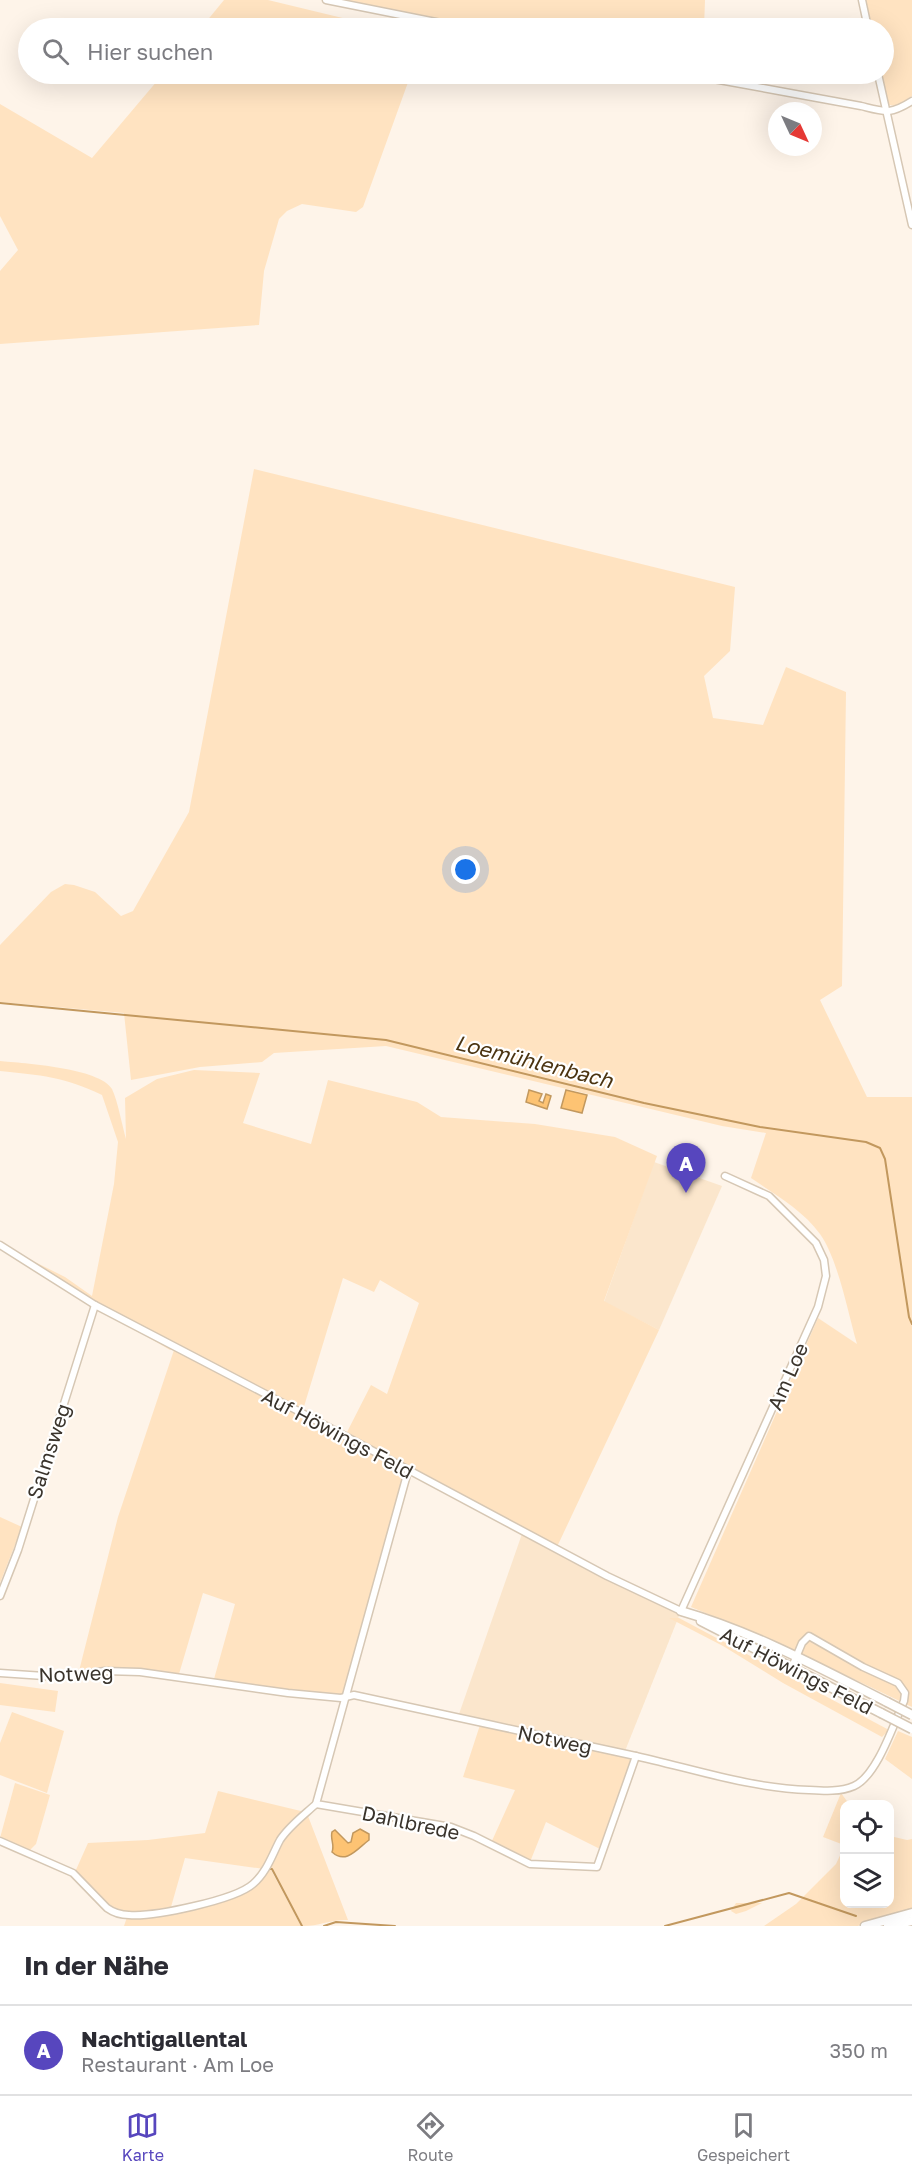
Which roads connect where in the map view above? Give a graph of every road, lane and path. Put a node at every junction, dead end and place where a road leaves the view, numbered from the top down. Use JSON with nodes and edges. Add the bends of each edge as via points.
{"nodes":[{"id":1,"x":326,"y":0,"type":"edge"},
{"id":2,"x":862,"y":0,"type":"edge"},
{"id":3,"x":416,"y":18,"type":"edge"},
{"id":4,"x":866,"y":18,"type":"edge"},
{"id":5,"x":741,"y":84,"type":"edge"},
{"id":6,"x":880,"y":84,"type":"edge"},
{"id":7,"x":912,"y":101,"type":"edge"},
{"id":8,"x":887,"y":113,"type":"junction"},
{"id":9,"x":912,"y":225,"type":"edge"},
{"id":10,"x":725,"y":1176,"type":"dead end"},
{"id":11,"x":0,"y":1245,"type":"edge"},
{"id":12,"x":94,"y":1305,"type":"junction"},
{"id":13,"x":408,"y":1470,"type":"junction"},
{"id":14,"x":0,"y":1596,"type":"edge"},
{"id":15,"x":681,"y":1611,"type":"junction"},
{"id":16,"x":797,"y":1656,"type":"junction"},
{"id":17,"x":792,"y":1667,"type":"junction"},
{"id":18,"x":0,"y":1672,"type":"edge"},
{"id":19,"x":346,"y":1695,"type":"junction"},
{"id":20,"x":912,"y":1715,"type":"edge"},
{"id":21,"x":912,"y":1729,"type":"edge"},
{"id":22,"x":636,"y":1756,"type":"junction"},
{"id":23,"x":316,"y":1804,"type":"junction"},
{"id":24,"x":0,"y":1841,"type":"edge"},
{"id":25,"x":912,"y":1913,"type":"edge"},
{"id":26,"x":912,"y":1921,"type":"edge"},
{"id":27,"x":865,"y":1926,"type":"edge"},
{"id":28,"x":888,"y":1926,"type":"edge"}],
"edges":[{"from":1,"to":3,"type":"street"},
{"from":2,"to":4,"type":"street"},
{"from":5,"to":8,"type":"street"},
{"from":6,"to":8,"type":"street"},
{"from":7,"to":8,"type":"street"},
{"from":8,"to":9,"type":"street"},
{"from":10,"to":15,"type":"street","name":"Am Loe","via":[[777,1203],[816,1243],[826,1276],[818,1307]]},
{"from":11,"to":12,"type":"street","name":"Auf Höwings Feld"},
{"from":12,"to":13,"type":"street","name":"Auf Höwings Feld"},
{"from":12,"to":14,"type":"street","name":"Salmsweg"},
{"from":13,"to":15,"type":"street","name":"Auf Höwings Feld"},
{"from":13,"to":19,"type":"street"},
{"from":15,"to":16,"type":"main road","name":"Auf Höwings Feld","via":[[717,1621]]},
{"from":15,"to":17,"type":"main road","name":"Auf Höwings Feld"},
{"from":16,"to":17,"type":"street","name":"Notweg"},
{"from":16,"to":20,"type":"main road","name":"Auf Höwings Feld","bridge":true},
{"from":16,"to":22,"type":"street","name":"Notweg","via":[[803,1640],[809,1636],[903,1688],[904,1701],[864,1780],[841,1790],[777,1788],[741,1783]]},
{"from":17,"to":21,"type":"main road","name":"Auf Höwings Feld","bridge":true},
{"from":18,"to":19,"type":"street","name":"Notweg","via":[[59,1677],[105,1671],[140,1672],[288,1693],[341,1698]]},
{"from":19,"to":22,"type":"street","name":"Notweg"},
{"from":19,"to":23,"type":"street"},
{"from":22,"to":23,"type":"street","name":"Dahlbrede","via":[[597,1867],[530,1864],[451,1827]]},
{"from":23,"to":24,"type":"street","via":[[281,1839],[263,1873],[242,1892],[207,1903],[132,1916],[107,1908],[73,1873]]},
{"from":25,"to":27,"type":"main road"},
{"from":26,"to":28,"type":"main road"}]}
